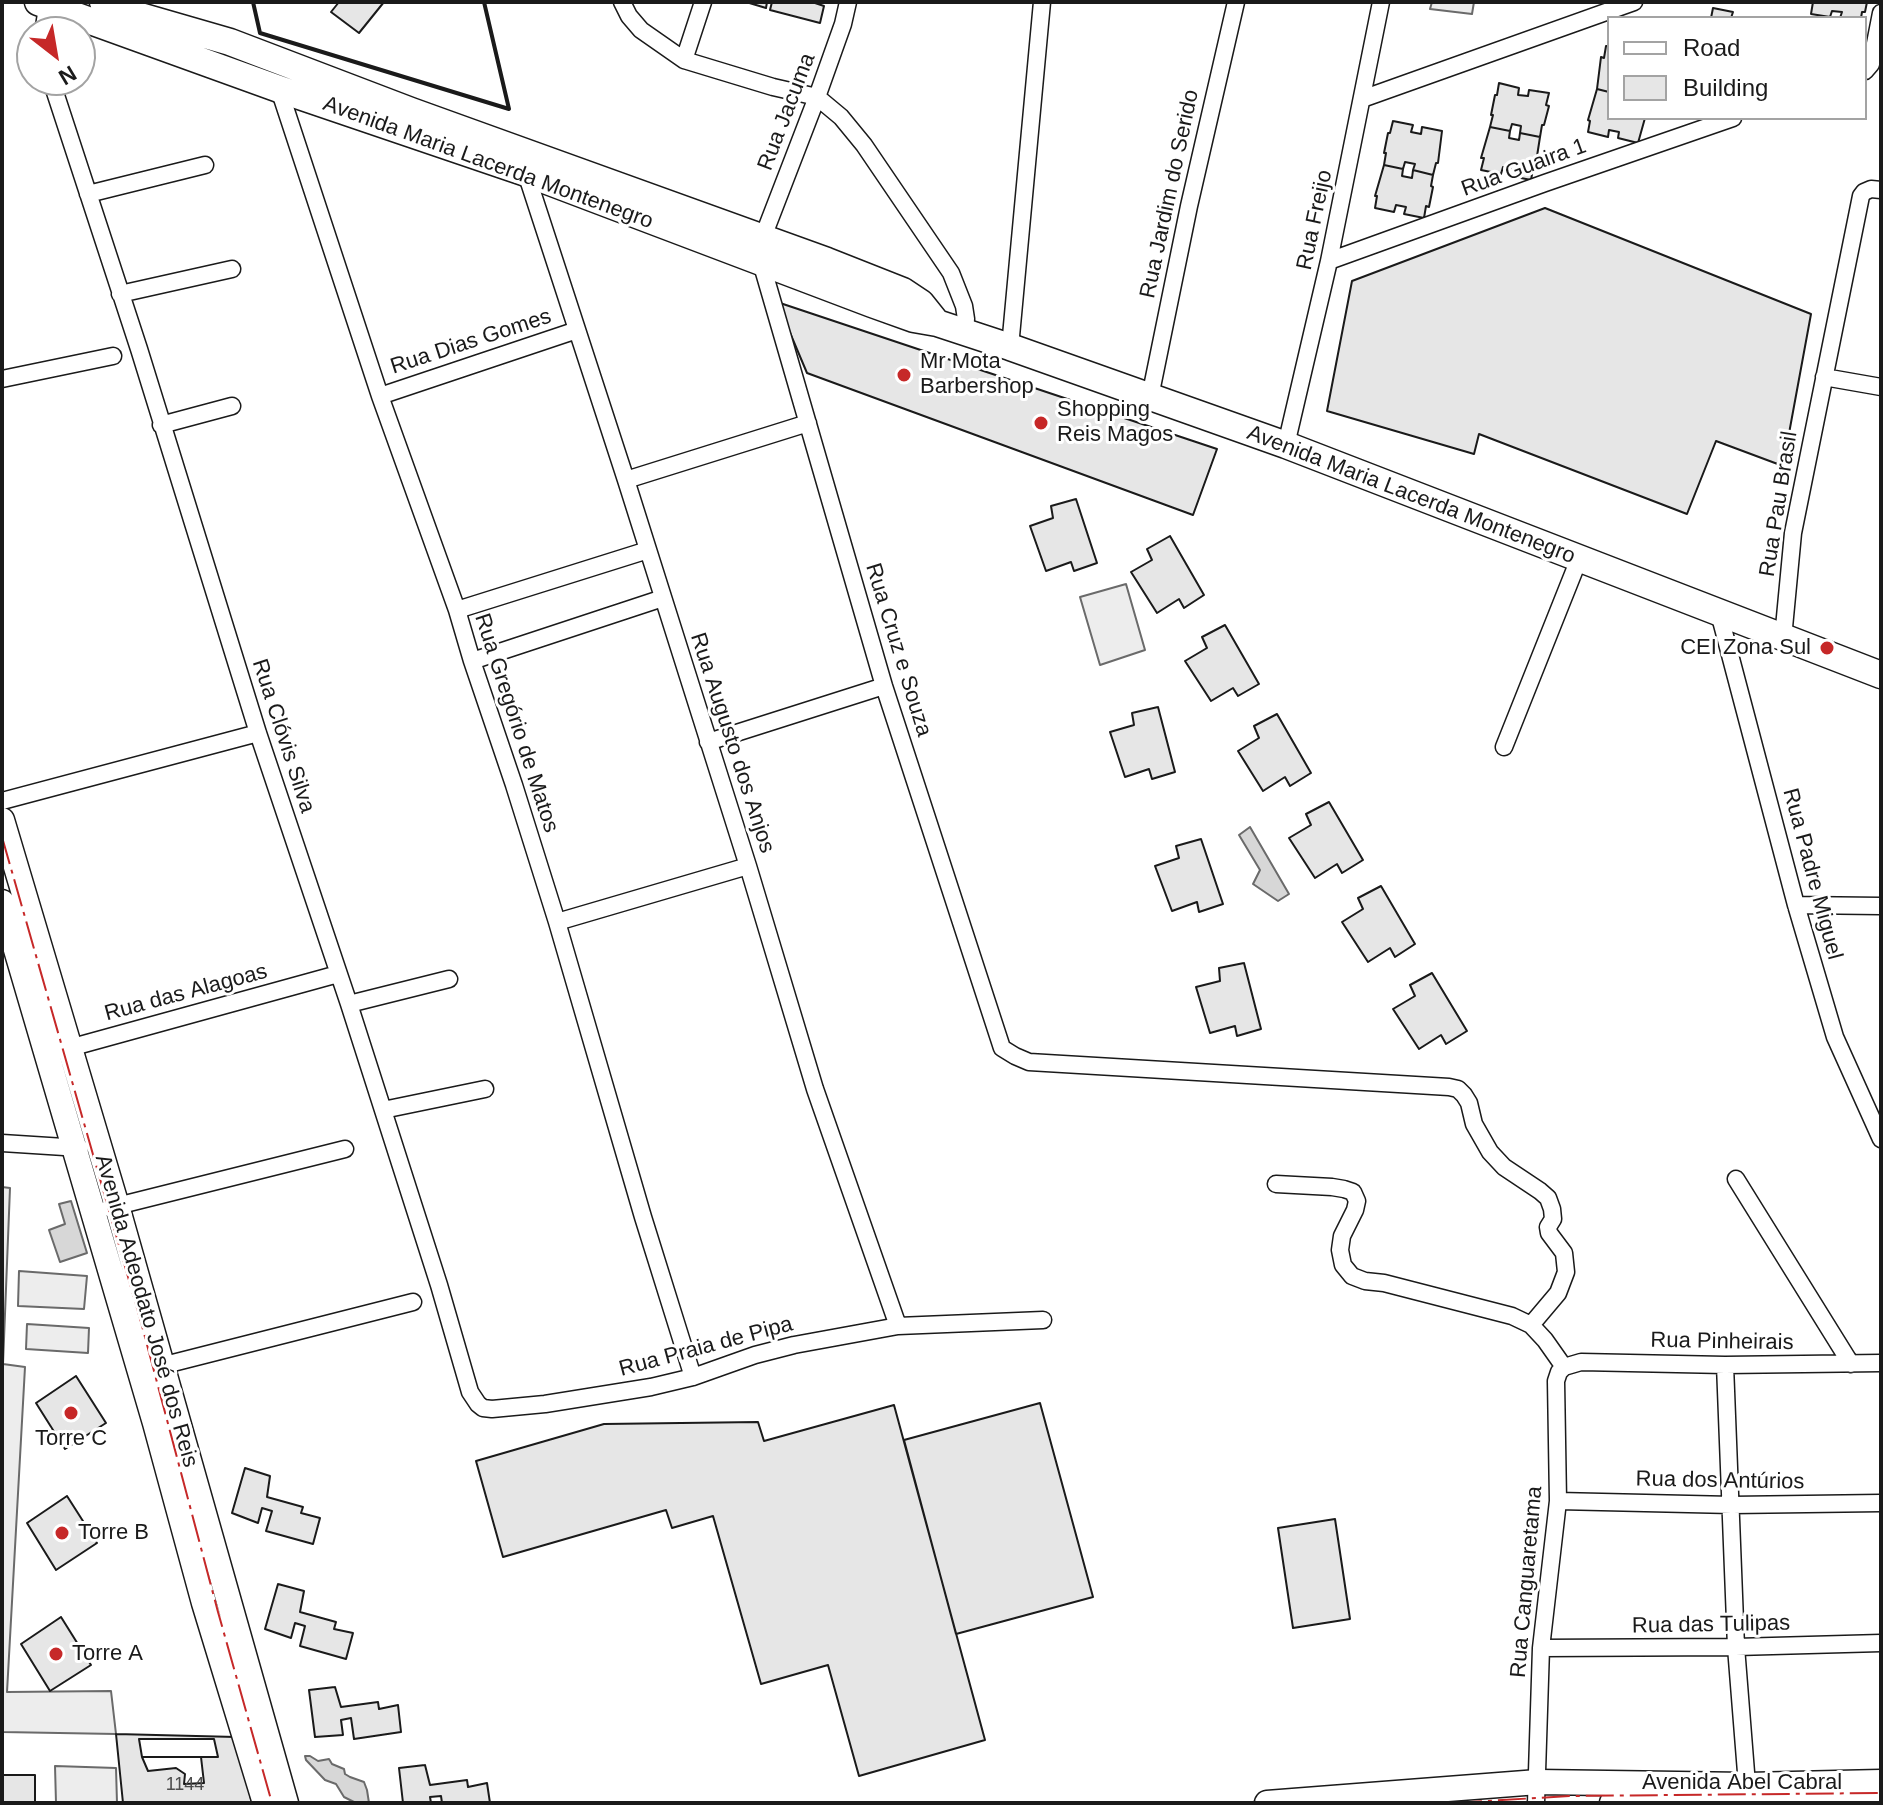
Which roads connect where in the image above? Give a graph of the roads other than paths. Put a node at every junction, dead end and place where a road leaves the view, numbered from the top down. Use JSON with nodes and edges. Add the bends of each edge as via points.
{"nodes":[{"id":1,"x":103,"y":2,"type":"edge"},
{"id":2,"x":622,"y":2,"type":"edge"},
{"id":3,"x":703,"y":2,"type":"edge"},
{"id":4,"x":848,"y":2,"type":"edge"},
{"id":5,"x":1042,"y":2,"type":"edge"},
{"id":6,"x":1236,"y":2,"type":"edge"},
{"id":7,"x":1381,"y":2,"type":"edge"},
{"id":8,"x":1634,"y":2,"type":"edge"},
{"id":9,"x":44,"y":3,"type":"edge"},
{"id":10,"x":1881,"y":13,"type":"edge"},
{"id":11,"x":684,"y":60,"type":"junction"},
{"id":12,"x":1867,"y":69,"type":"edge"},
{"id":13,"x":279,"y":89,"type":"junction"},
{"id":14,"x":56,"y":96,"type":"edge"},
{"id":15,"x":817,"y":97,"type":"junction"},
{"id":16,"x":1362,"y":99,"type":"junction"},
{"id":17,"x":1727,"y":120,"type":"edge"},
{"id":18,"x":205,"y":165,"type":"dead end"},
{"id":19,"x":526,"y":173,"type":"junction"},
{"id":20,"x":1881,"y":190,"type":"edge"},
{"id":21,"x":88,"y":194,"type":"junction"},
{"id":22,"x":762,"y":249,"type":"junction"},
{"id":23,"x":1329,"y":261,"type":"junction"},
{"id":24,"x":232,"y":269,"type":"dead end"},
{"id":25,"x":120,"y":294,"type":"junction"},
{"id":26,"x":577,"y":330,"type":"junction"},
{"id":27,"x":965,"y":332,"type":"junction"},
{"id":28,"x":1010,"y":347,"type":"junction"},
{"id":29,"x":113,"y":356,"type":"dead end"},
{"id":30,"x":1824,"y":377,"type":"junction"},
{"id":31,"x":2,"y":379,"type":"edge"},
{"id":32,"x":1881,"y":387,"type":"edge"},
{"id":33,"x":380,"y":396,"type":"junction"},
{"id":34,"x":1150,"y":397,"type":"junction"},
{"id":35,"x":232,"y":406,"type":"dead end"},
{"id":36,"x":808,"y":423,"type":"junction"},
{"id":37,"x":161,"y":425,"type":"junction"},
{"id":38,"x":1286,"y":445,"type":"junction"},
{"id":39,"x":626,"y":480,"type":"junction"},
{"id":40,"x":648,"y":550,"type":"junction"},
{"id":41,"x":1579,"y":559,"type":"junction"},
{"id":42,"x":663,"y":598,"type":"junction"},
{"id":43,"x":457,"y":610,"type":"junction"},
{"id":44,"x":1719,"y":613,"type":"junction"},
{"id":45,"x":1783,"y":638,"type":"junction"},
{"id":46,"x":472,"y":661,"type":"junction"},
{"id":47,"x":1881,"y":675,"type":"edge"},
{"id":48,"x":884,"y":686,"type":"junction"},
{"id":49,"x":258,"y":733,"type":"junction"},
{"id":50,"x":708,"y":742,"type":"junction"},
{"id":51,"x":1504,"y":747,"type":"dead end"},
{"id":52,"x":2,"y":801,"type":"edge"},
{"id":53,"x":2,"y":820,"type":"edge"},
{"id":54,"x":748,"y":866,"type":"junction"},
{"id":55,"x":2,"y":902,"type":"edge"},
{"id":56,"x":1796,"y":905,"type":"junction"},
{"id":57,"x":1881,"y":906,"type":"edge"},
{"id":58,"x":557,"y":922,"type":"junction"},
{"id":59,"x":6,"y":936,"type":"edge"},
{"id":60,"x":338,"y":974,"type":"junction"},
{"id":61,"x":449,"y":979,"type":"dead end"},
{"id":62,"x":349,"y":1004,"type":"junction"},
{"id":63,"x":71,"y":1048,"type":"junction"},
{"id":64,"x":46,"y":1054,"type":"junction"},
{"id":65,"x":485,"y":1089,"type":"dead end"},
{"id":66,"x":1874,"y":1109,"type":"edge"},
{"id":67,"x":383,"y":1110,"type":"junction"},
{"id":68,"x":1881,"y":1139,"type":"edge"},
{"id":69,"x":2,"y":1143,"type":"edge"},
{"id":70,"x":99,"y":1145,"type":"junction"},
{"id":71,"x":74,"y":1149,"type":"junction"},
{"id":72,"x":345,"y":1149,"type":"dead end"},
{"id":73,"x":1736,"y":1179,"type":"dead end"},
{"id":74,"x":1276,"y":1184,"type":"dead end"},
{"id":75,"x":117,"y":1206,"type":"junction"},
{"id":76,"x":92,"y":1212,"type":"junction"},
{"id":77,"x":413,"y":1302,"type":"dead end"},
{"id":78,"x":1043,"y":1320,"type":"dead end"},
{"id":79,"x":1531,"y":1325,"type":"junction"},
{"id":80,"x":898,"y":1326,"type":"junction"},
{"id":81,"x":1881,"y":1363,"type":"edge"},
{"id":82,"x":1851,"y":1364,"type":"junction"},
{"id":83,"x":1725,"y":1365,"type":"junction"},
{"id":84,"x":1564,"y":1367,"type":"junction"},
{"id":85,"x":151,"y":1369,"type":"junction"},
{"id":86,"x":693,"y":1377,"type":"junction"},
{"id":87,"x":478,"y":1404,"type":"joint"},
{"id":88,"x":1558,"y":1501,"type":"junction"},
{"id":89,"x":1881,"y":1503,"type":"edge"},
{"id":90,"x":1732,"y":1505,"type":"junction"},
{"id":91,"x":206,"y":1567,"type":"junction"},
{"id":92,"x":1881,"y":1643,"type":"edge"},
{"id":93,"x":1736,"y":1647,"type":"junction"},
{"id":94,"x":1541,"y":1648,"type":"junction"},
{"id":95,"x":1881,"y":1782,"type":"edge"},
{"id":96,"x":1747,"y":1785,"type":"junction"},
{"id":97,"x":1537,"y":1792,"type":"edge"},
{"id":98,"x":1505,"y":1793,"type":"edge"},
{"id":99,"x":1881,"y":1801,"type":"edge"},
{"id":100,"x":265,"y":1803,"type":"edge"},
{"id":101,"x":286,"y":1803,"type":"edge"},
{"id":102,"x":1267,"y":1803,"type":"edge"},
{"id":103,"x":1612,"y":1803,"type":"edge"}],
"edges":[{"from":1,"to":22,"type":"main road","name":"Avenida Maria Lacerda Montenegro","via":[[230,42]]},
{"from":2,"to":11,"type":"street","via":[[641,30]]},
{"from":3,"to":11,"type":"street"},
{"from":4,"to":15,"type":"street","name":"Rua Jacuma"},
{"from":5,"to":28,"type":"street"},
{"from":6,"to":34,"type":"street","name":"Rua Jardim do Serido"},
{"from":7,"to":16,"type":"street","name":"Rua Freijo"},
{"from":8,"to":16,"type":"street"},
{"from":9,"to":13,"type":"main road","name":"Avenida Maria Lacerda Montenegro"},
{"from":10,"to":12,"type":"street"},
{"from":11,"to":15,"type":"street"},
{"from":13,"to":19,"type":"main road","name":"Avenida Maria Lacerda Montenegro"},
{"from":13,"to":33,"type":"street","name":"Rua Gregório de Matos"},
{"from":14,"to":21,"type":"street","name":"Rua Clóvis Silva"},
{"from":15,"to":22,"type":"street","name":"Rua Jacuma"},
{"from":15,"to":27,"type":"street","via":[[864,145],[951,273],[964,306]]},
{"from":16,"to":23,"type":"street","name":"Rua Freijo"},
{"from":17,"to":23,"type":"street","name":"Rua Guaira 1"},
{"from":18,"to":21,"type":"street"},
{"from":19,"to":22,"type":"main road","name":"Avenida Maria Lacerda Montenegro"},
{"from":19,"to":26,"type":"street","name":"Rua Augusto dos Anjos"},
{"from":20,"to":30,"type":"street","name":"Rua Pau Brasil","via":[[1861,196]]},
{"from":21,"to":25,"type":"street","name":"Rua Clóvis Silva"},
{"from":22,"to":27,"type":"main road","name":"Avenida Maria Lacerda Montenegro","via":[[903,291],[937,323]]},
{"from":22,"to":36,"type":"street","name":"Rua Cruz e Souza"},
{"from":23,"to":38,"type":"street","name":"Rua Freijo"},
{"from":24,"to":25,"type":"street"},
{"from":25,"to":37,"type":"street","name":"Rua Clóvis Silva"},
{"from":26,"to":33,"type":"street","name":"Rua Dias Gomes"},
{"from":26,"to":39,"type":"street","name":"Rua Augusto dos Anjos"},
{"from":27,"to":28,"type":"main road","name":"Avenida Maria Lacerda Montenegro"},
{"from":28,"to":34,"type":"main road","name":"Avenida Maria Lacerda Montenegro"},
{"from":29,"to":31,"type":"street"},
{"from":30,"to":32,"type":"street"},
{"from":30,"to":45,"type":"street","name":"Rua Pau Brasil","via":[[1793,533]]},
{"from":33,"to":43,"type":"street","name":"Rua Gregório de Matos"},
{"from":34,"to":38,"type":"main road","name":"Avenida Maria Lacerda Montenegro"},
{"from":35,"to":37,"type":"street"},
{"from":36,"to":39,"type":"street"},
{"from":36,"to":48,"type":"street","name":"Rua Cruz e Souza"},
{"from":37,"to":49,"type":"street","name":"Rua Clóvis Silva"},
{"from":38,"to":41,"type":"main road","name":"Avenida Maria Lacerda Montenegro"},
{"from":39,"to":40,"type":"street","name":"Rua Augusto dos Anjos"},
{"from":40,"to":42,"type":"street","name":"Rua Augusto dos Anjos"},
{"from":40,"to":43,"type":"street"},
{"from":41,"to":44,"type":"main road","name":"Avenida Maria Lacerda Montenegro"},
{"from":41,"to":51,"type":"street"},
{"from":42,"to":46,"type":"street"},
{"from":42,"to":50,"type":"street","name":"Rua Augusto dos Anjos"},
{"from":43,"to":46,"type":"street","name":"Rua Gregório de Matos"},
{"from":44,"to":45,"type":"main road","name":"Avenida Maria Lacerda Montenegro"},
{"from":44,"to":56,"type":"street","name":"Rua Padre Miguel"},
{"from":45,"to":47,"type":"main road","name":"Avenida Maria Lacerda Montenegro"},
{"from":46,"to":58,"type":"street","name":"Rua Gregório de Matos"},
{"from":48,"to":50,"type":"street"},
{"from":48,"to":79,"type":"street","name":"Rua Cruz e Souza","via":[[1002,1048],[1029,1062],[1458,1089],[1490,1152],[1548,1198],[1552,1209],[1549,1233],[1564,1253],[1566,1272],[1558,1293]]},
{"from":49,"to":52,"type":"street"},
{"from":49,"to":60,"type":"street","name":"Rua Clóvis Silva"},
{"from":50,"to":54,"type":"street","name":"Rua Augusto dos Anjos"},
{"from":53,"to":63,"type":"main road","name":"Avenida Adeodato José dos Reis"},
{"from":54,"to":58,"type":"street"},
{"from":54,"to":80,"type":"street","name":"Rua Augusto dos Anjos","via":[[815,1089]]},
{"from":55,"to":59,"type":"main road","name":"Avenida Adeodato José dos Reis"},
{"from":56,"to":57,"type":"street"},
{"from":56,"to":66,"type":"street","name":"Rua Padre Miguel","via":[[1835,1037]]},
{"from":58,"to":86,"type":"street","name":"Rua Gregório de Matos"},
{"from":59,"to":64,"type":"main road","name":"Avenida Adeodato José dos Reis"},
{"from":60,"to":62,"type":"street","name":"Rua Clóvis Silva"},
{"from":60,"to":63,"type":"street","name":"Rua das Alagoas"},
{"from":61,"to":62,"type":"street"},
{"from":62,"to":67,"type":"street","name":"Rua Clóvis Silva"},
{"from":63,"to":64,"type":"street","name":"Rua das Alagoas"},
{"from":63,"to":70,"type":"main road","name":"Avenida Adeodato José dos Reis"},
{"from":64,"to":71,"type":"main road","name":"Avenida Adeodato José dos Reis"},
{"from":65,"to":67,"type":"street"},
{"from":66,"to":68,"type":"street","name":"Rua Padre Miguel"},
{"from":67,"to":87,"type":"street","name":"Rua Clóvis Silva"},
{"from":69,"to":71,"type":"street"},
{"from":70,"to":71,"type":"street"},
{"from":70,"to":75,"type":"main road","name":"Avenida Adeodato José dos Reis"},
{"from":71,"to":76,"type":"main road","name":"Avenida Adeodato José dos Reis"},
{"from":72,"to":75,"type":"street"},
{"from":73,"to":82,"type":"street"},
{"from":74,"to":79,"type":"street","via":[[1353,1192],[1355,1210],[1340,1250],[1352,1276]]},
{"from":75,"to":76,"type":"street"},
{"from":75,"to":85,"type":"main road","name":"Avenida Adeodato José dos Reis"},
{"from":76,"to":85,"type":"main road","name":"Avenida Adeodato José dos Reis"},
{"from":77,"to":85,"type":"street"},
{"from":78,"to":80,"type":"street","name":"Rua Praia de Pipa"},
{"from":79,"to":84,"type":"street"},
{"from":80,"to":86,"type":"street","name":"Rua Praia de Pipa","via":[[794,1345]]},
{"from":81,"to":82,"type":"street","name":"Rua Pinheirais"},
{"from":82,"to":83,"type":"street","name":"Rua Pinheirais"},
{"from":83,"to":84,"type":"street","name":"Rua Pinheirais","via":[[1581,1362]]},
{"from":83,"to":90,"type":"street"},
{"from":84,"to":88,"type":"street","name":"Rua Canguaretama","via":[[1556,1381]]},
{"from":85,"to":91,"type":"main road","name":"Avenida Adeodato José dos Reis"},
{"from":86,"to":87,"type":"street","name":"Rua Praia de Pipa","via":[[545,1404],[492,1409]]},
{"from":88,"to":90,"type":"street","name":"Rua dos Antúrios"},
{"from":88,"to":94,"type":"street","name":"Rua Canguaretama"},
{"from":89,"to":90,"type":"street","name":"Rua dos Antúrios"},
{"from":90,"to":93,"type":"street"},
{"from":91,"to":100,"type":"main road","name":"Avenida Adeodato José dos Reis"},
{"from":91,"to":101,"type":"main road","name":"Avenida Adeodato José dos Reis"},
{"from":92,"to":93,"type":"street","name":"Rua das Tulipas"},
{"from":93,"to":94,"type":"street","name":"Rua das Tulipas"},
{"from":93,"to":96,"type":"street"},
{"from":94,"to":97,"type":"street","name":"Rua Canguaretama"},
{"from":95,"to":96,"type":"main road","name":"Avenida Abel Cabral"},
{"from":96,"to":97,"type":"main road","name":"Avenida Abel Cabral"},
{"from":97,"to":98,"type":"main road","name":"Avenida Abel Cabral"},
{"from":98,"to":102,"type":"main road","name":"Avenida Abel Cabral"},
{"from":99,"to":103,"type":"main road","name":"Avenida Abel Cabral"}]}
